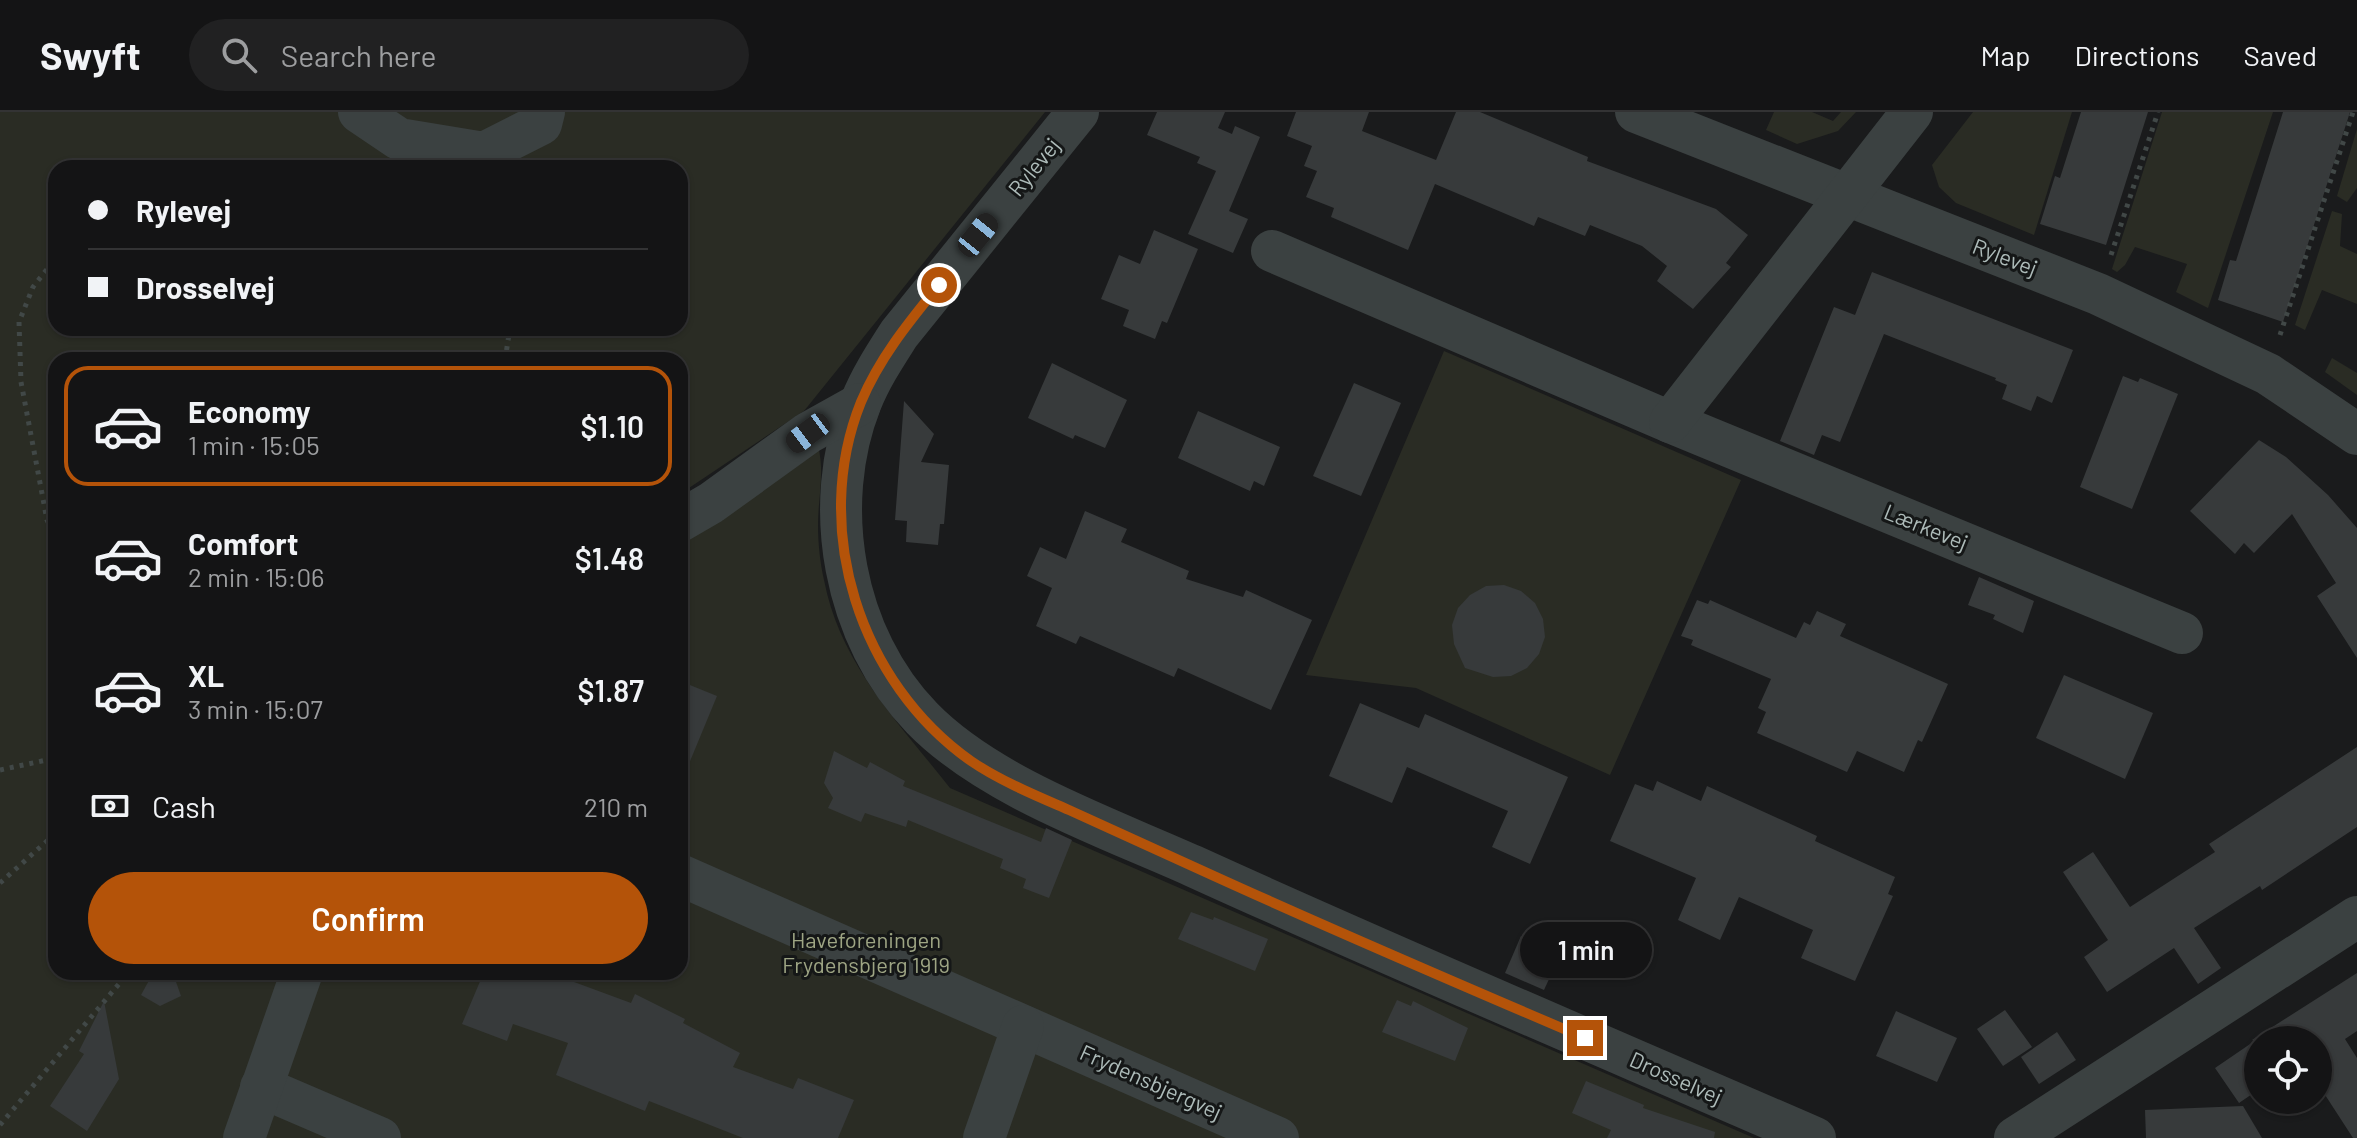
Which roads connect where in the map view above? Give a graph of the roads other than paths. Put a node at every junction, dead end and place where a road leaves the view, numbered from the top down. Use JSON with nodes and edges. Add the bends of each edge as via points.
{"nodes":[{"id":1,"x":359,"y":112,"type":"edge"},
{"id":2,"x":544,"y":112,"type":"edge"},
{"id":3,"x":1078,"y":112,"type":"edge"},
{"id":4,"x":1636,"y":112,"type":"edge"},
{"id":5,"x":1912,"y":112,"type":"edge"},
{"id":6,"x":1846,"y":195,"type":"junction"},
{"id":7,"x":1272,"y":251,"type":"dead end"},
{"id":8,"x":899,"y":334,"type":"joint"},
{"id":9,"x":860,"y":404,"type":"junction"},
{"id":10,"x":1670,"y":422,"type":"junction"},
{"id":11,"x":2357,"y":434,"type":"edge"},
{"id":12,"x":688,"y":516,"type":"edge"},
{"id":13,"x":2182,"y":633,"type":"dead end"},
{"id":14,"x":688,"y":879,"type":"edge"},
{"id":15,"x":2357,"y":917,"type":"edge"},
{"id":16,"x":299,"y":980,"type":"edge"},
{"id":17,"x":1023,"y":1026,"type":"junction"},
{"id":18,"x":261,"y":1087,"type":"junction"},
{"id":19,"x":244,"y":1138,"type":"edge"},
{"id":20,"x":380,"y":1138,"type":"edge"},
{"id":21,"x":984,"y":1138,"type":"edge"},
{"id":22,"x":1278,"y":1138,"type":"edge"},
{"id":23,"x":1815,"y":1138,"type":"edge"},
{"id":24,"x":2015,"y":1138,"type":"edge"}],
"edges":[{"from":1,"to":2,"type":"street","via":[[399,139],[484,153],[541,124]]},
{"from":3,"to":8,"type":"street","name":"Rylevej"},
{"from":4,"to":6,"type":"street","name":"Rylevej"},
{"from":5,"to":6,"type":"street"},
{"from":6,"to":10,"type":"street"},
{"from":6,"to":11,"type":"street","name":"Rylevej","via":[[2098,294],[2268,374]]},
{"from":7,"to":10,"type":"street","name":"Lærkevej"},
{"from":8,"to":9,"type":"street","name":"Drosselvej"},
{"from":9,"to":12,"type":"street","via":[[808,433]]},
{"from":9,"to":23,"type":"street","name":"Drosselvej","via":[[843,469],[842,496],[841,536],[854,602],[881,663],[921,717],[971,761],[1240,888]]},
{"from":10,"to":13,"type":"street","name":"Lærkevej"},
{"from":14,"to":17,"type":"street","name":"Frydensbjergvej"},
{"from":15,"to":24,"type":"street"},
{"from":16,"to":18,"type":"street"},
{"from":17,"to":21,"type":"street"},
{"from":17,"to":22,"type":"street","name":"Frydensbjergvej"},
{"from":18,"to":19,"type":"street"},
{"from":18,"to":20,"type":"street"}]}
